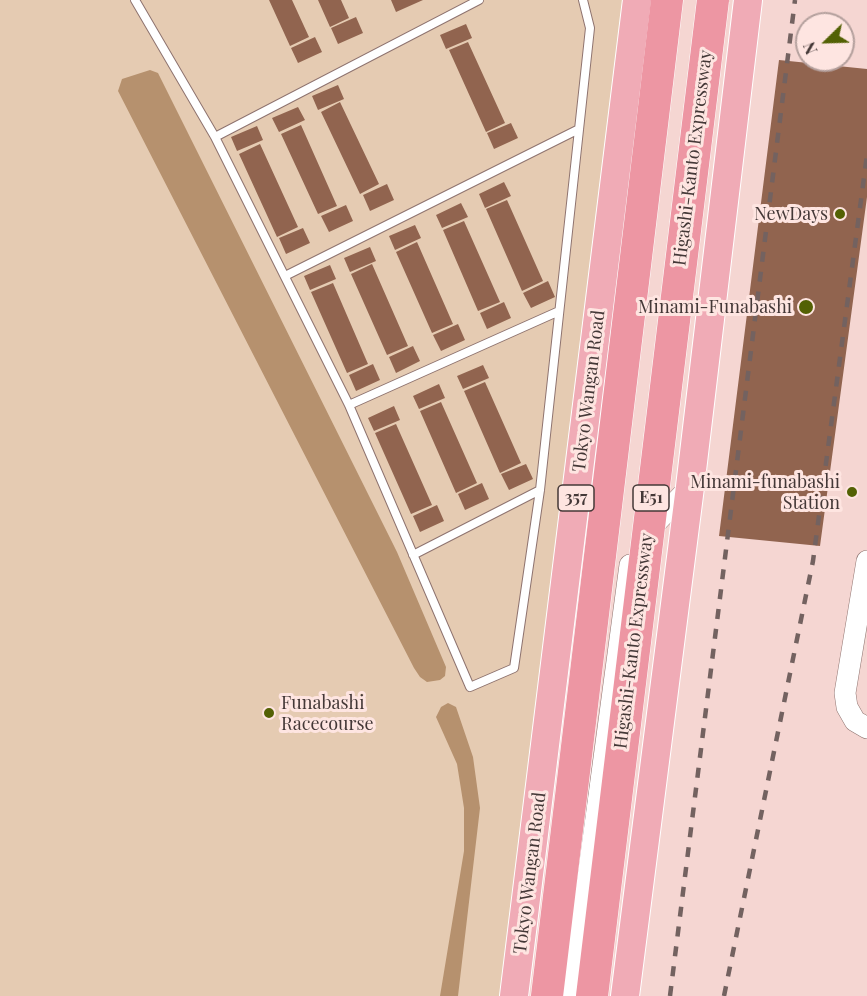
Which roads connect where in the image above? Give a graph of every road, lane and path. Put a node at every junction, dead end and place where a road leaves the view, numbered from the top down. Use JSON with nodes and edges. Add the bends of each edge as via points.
{"nodes":[{"id":1,"x":135,"y":0,"type":"edge"},
{"id":2,"x":478,"y":0,"type":"edge"},
{"id":3,"x":583,"y":0,"type":"edge"},
{"id":4,"x":636,"y":0,"type":"edge"},
{"id":5,"x":667,"y":0,"type":"edge"},
{"id":6,"x":713,"y":0,"type":"edge"},
{"id":7,"x":748,"y":0,"type":"edge"},
{"id":8,"x":579,"y":129,"type":"junction"},
{"id":9,"x":215,"y":137,"type":"junction"},
{"id":10,"x":285,"y":276,"type":"junction"},
{"id":11,"x":557,"y":312,"type":"junction"},
{"id":12,"x":349,"y":405,"type":"junction"},
{"id":13,"x":690,"y":487,"type":"junction"},
{"id":14,"x":540,"y":490,"type":"junction"},
{"id":15,"x":413,"y":555,"type":"junction"},
{"id":16,"x":867,"y":561,"type":"edge"},
{"id":17,"x":867,"y":728,"type":"edge"},
{"id":18,"x":514,"y":996,"type":"edge"},
{"id":19,"x":547,"y":996,"type":"edge"},
{"id":20,"x":572,"y":996,"type":"edge"},
{"id":21,"x":592,"y":996,"type":"edge"},
{"id":22,"x":626,"y":996,"type":"edge"}],
"edges":[{"from":1,"to":9,"type":"lane"},
{"from":2,"to":9,"type":"lane"},
{"from":3,"to":8,"type":"lane","via":[[590,28]]},
{"from":4,"to":18,"type":"highway","name":"Tokyo Wangan Road","number":"357"},
{"from":5,"to":19,"type":"highway","number":"E51"},
{"from":6,"to":21,"type":"highway","name":"Higashi-Kanto Expressway","number":"E51","bridge":true},
{"from":7,"to":13,"type":"highway"},
{"from":8,"to":10,"type":"lane"},
{"from":8,"to":11,"type":"lane"},
{"from":9,"to":10,"type":"lane"},
{"from":10,"to":12,"type":"lane"},
{"from":11,"to":12,"type":"lane"},
{"from":11,"to":14,"type":"lane"},
{"from":12,"to":15,"type":"lane"},
{"from":13,"to":20,"type":"street","via":[[651,526],[636,547],[628,571]]},
{"from":13,"to":22,"type":"highway"},
{"from":14,"to":15,"type":"lane"},
{"from":14,"to":15,"type":"lane","via":[[514,668],[470,687]]},
{"from":16,"to":17,"type":"street","via":[[844,693],[855,721]]}]}
